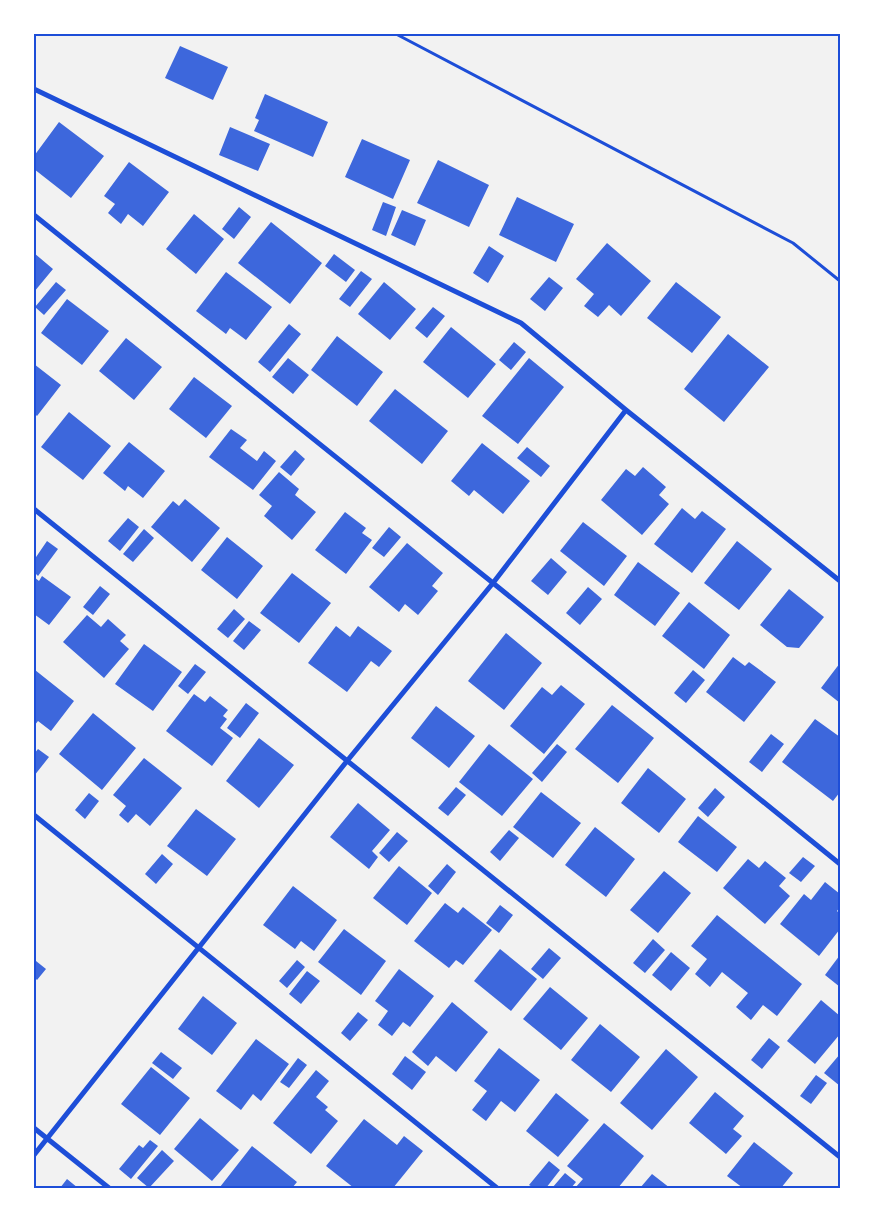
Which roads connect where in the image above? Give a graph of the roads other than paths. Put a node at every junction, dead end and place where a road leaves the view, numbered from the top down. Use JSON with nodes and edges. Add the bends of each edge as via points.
{"nodes":[{"id":1,"x":34,"y":89,"type":"edge"},
{"id":2,"x":34,"y":215,"type":"edge"},
{"id":3,"x":626,"y":410,"type":"junction"},
{"id":4,"x":34,"y":509,"type":"edge"},
{"id":5,"x":840,"y":581,"type":"edge"},
{"id":6,"x":493,"y":583,"type":"junction"},
{"id":7,"x":346,"y":761,"type":"junction"},
{"id":8,"x":34,"y":815,"type":"edge"},
{"id":9,"x":840,"y":864,"type":"edge"},
{"id":10,"x":199,"y":948,"type":"junction"},
{"id":11,"x":34,"y":1128,"type":"edge"},
{"id":12,"x":47,"y":1138,"type":"junction"},
{"id":13,"x":34,"y":1155,"type":"edge"},
{"id":14,"x":840,"y":1157,"type":"edge"},
{"id":15,"x":109,"y":1188,"type":"edge"},
{"id":16,"x":497,"y":1188,"type":"edge"}],
"edges":[{"from":1,"to":3,"type":"street","via":[[522,323]]},
{"from":2,"to":6,"type":"street"},
{"from":3,"to":5,"type":"street"},
{"from":3,"to":6,"type":"street"},
{"from":4,"to":7,"type":"street"},
{"from":6,"to":7,"type":"street"},
{"from":6,"to":9,"type":"street"},
{"from":7,"to":10,"type":"street"},
{"from":7,"to":14,"type":"street"},
{"from":8,"to":10,"type":"street"},
{"from":10,"to":12,"type":"street"},
{"from":10,"to":16,"type":"street"},
{"from":11,"to":12,"type":"street"},
{"from":12,"to":13,"type":"street"},
{"from":12,"to":15,"type":"street"}]}
